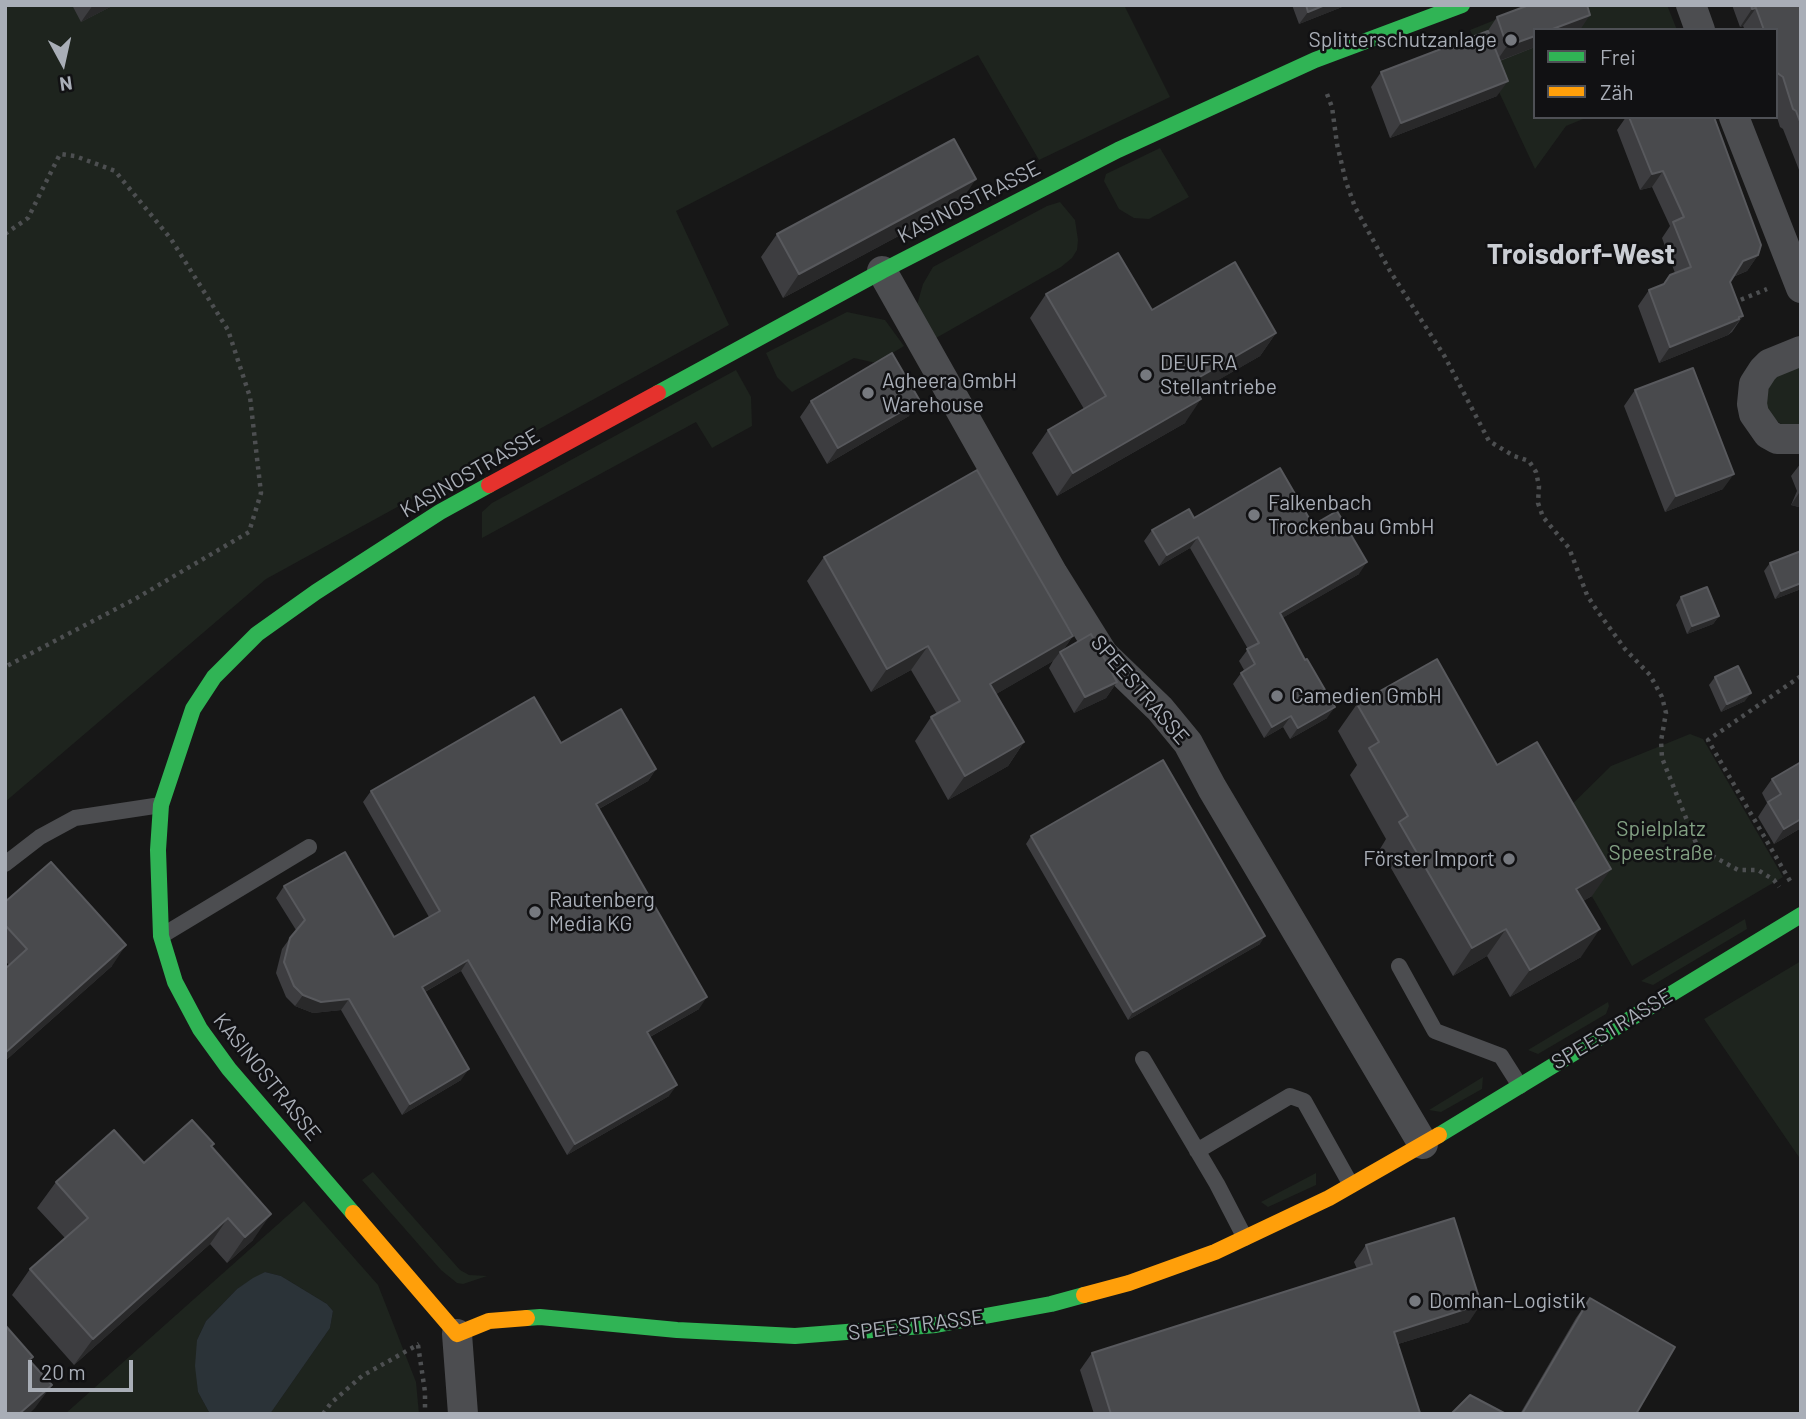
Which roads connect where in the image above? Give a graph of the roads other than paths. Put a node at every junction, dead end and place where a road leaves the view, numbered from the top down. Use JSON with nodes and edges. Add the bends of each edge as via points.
{"nodes":[{"id":1,"x":1462,"y":5,"type":"edge"},
{"id":2,"x":1690,"y":5,"type":"edge"},
{"id":3,"x":1699,"y":28,"type":"edge"},
{"id":4,"x":1735,"y":119,"type":"edge"},
{"id":5,"x":882,"y":271,"type":"junction"},
{"id":6,"x":1799,"y":282,"type":"edge"},
{"id":7,"x":1801,"y":351,"type":"edge"},
{"id":8,"x":1801,"y":439,"type":"edge"},
{"id":9,"x":161,"y":805,"type":"junction"},
{"id":10,"x":309,"y":847,"type":"dead end"},
{"id":11,"x":5,"y":864,"type":"edge"},
{"id":12,"x":1801,"y":915,"type":"edge"},
{"id":13,"x":161,"y":936,"type":"junction"},
{"id":14,"x":1399,"y":966,"type":"dead end"},
{"id":15,"x":1143,"y":1059,"type":"dead end"},
{"id":16,"x":1520,"y":1086,"type":"junction"},
{"id":17,"x":1423,"y":1144,"type":"junction"},
{"id":18,"x":1197,"y":1151,"type":"junction"},
{"id":19,"x":1351,"y":1185,"type":"junction"},
{"id":20,"x":1245,"y":1238,"type":"junction"},
{"id":21,"x":457,"y":1334,"type":"junction"},
{"id":22,"x":463,"y":1414,"type":"edge"}],
"edges":[{"from":1,"to":5,"type":"street","name":"KASINOSTRASSE","via":[[1315,60],[1118,150]]},
{"from":2,"to":3,"type":"street"},
{"from":4,"to":6,"type":"street"},
{"from":5,"to":9,"type":"street","name":"KASINOSTRASSE","via":[[440,512],[257,634],[214,677],[193,709]]},
{"from":5,"to":17,"type":"street","name":"SPEESTRASSE","via":[[1053,574],[1103,654],[1188,743]]},
{"from":7,"to":8,"type":"street","via":[[1763,370],[1754,384],[1752,404],[1768,434],[1777,439]]},
{"from":9,"to":11,"type":"lane","via":[[75,818]]},
{"from":9,"to":13,"type":"street","name":"KASINOSTRASSE"},
{"from":10,"to":13,"type":"lane"},
{"from":12,"to":16,"type":"street","name":"SPEESTRASSE"},
{"from":13,"to":21,"type":"street","name":"KASINOSTRASSE","via":[[175,982],[200,1029],[229,1069]]},
{"from":14,"to":16,"type":"lane","via":[[1435,1031],[1501,1056]]},
{"from":15,"to":18,"type":"lane"},
{"from":16,"to":17,"type":"street","name":"SPEESTRASSE"},
{"from":17,"to":19,"type":"street","name":"SPEESTRASSE"},
{"from":18,"to":19,"type":"lane","via":[[1290,1096],[1304,1101]]},
{"from":18,"to":20,"type":"lane"},
{"from":19,"to":20,"type":"street","name":"SPEESTRASSE"},
{"from":20,"to":21,"type":"street","name":"SPEESTRASSE","via":[[1129,1283],[1051,1304],[936,1325],[795,1336],[540,1317],[489,1321]]},
{"from":21,"to":22,"type":"street"}]}
